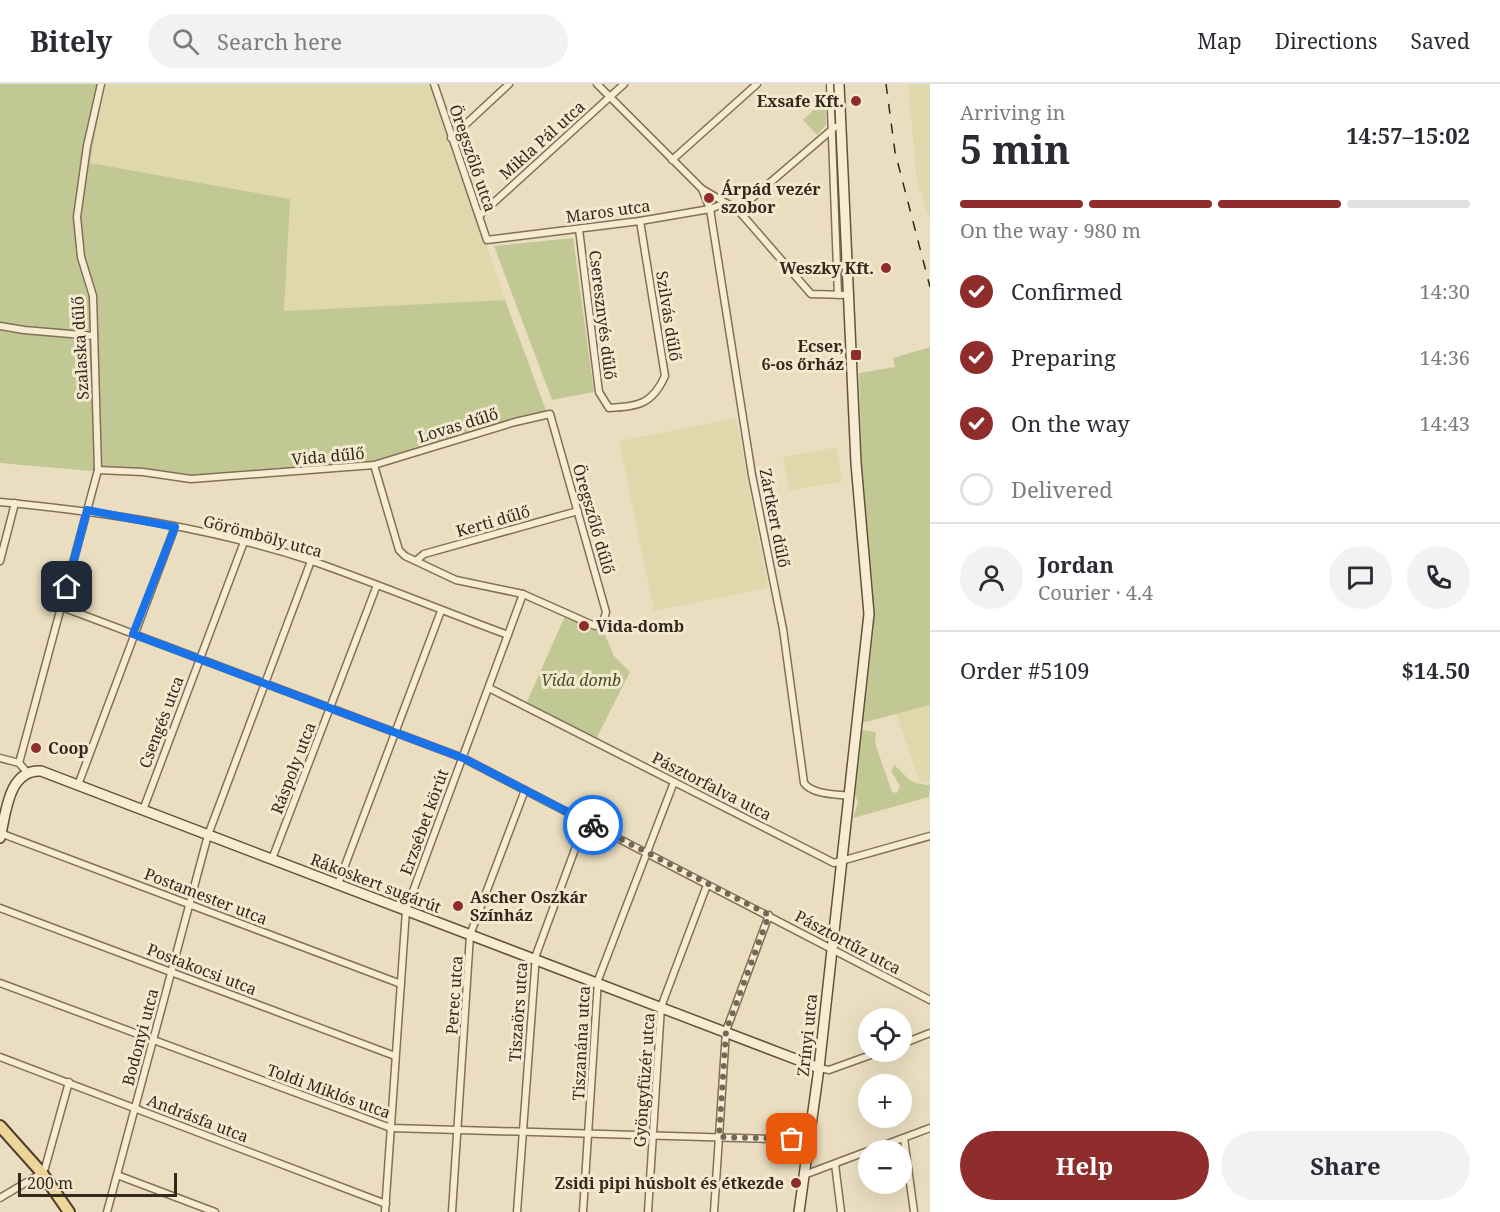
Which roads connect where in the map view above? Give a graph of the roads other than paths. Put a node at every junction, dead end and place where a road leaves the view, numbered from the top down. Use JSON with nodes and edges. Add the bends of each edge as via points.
{"nodes":[{"id":1,"x":101,"y":84,"type":"edge"},
{"id":2,"x":434,"y":84,"type":"edge"},
{"id":3,"x":509,"y":84,"type":"edge"},
{"id":4,"x":597,"y":84,"type":"edge"},
{"id":5,"x":624,"y":84,"type":"edge"},
{"id":6,"x":757,"y":84,"type":"edge"},
{"id":7,"x":830,"y":84,"type":"edge"},
{"id":8,"x":839,"y":84,"type":"edge"},
{"id":9,"x":610,"y":97,"type":"junction"},
{"id":10,"x":837,"y":127,"type":"junction"},
{"id":11,"x":451,"y":138,"type":"junction"},
{"id":12,"x":672,"y":160,"type":"junction"},
{"id":13,"x":702,"y":189,"type":"junction"},
{"id":14,"x":726,"y":203,"type":"junction"},
{"id":15,"x":710,"y":210,"type":"junction"},
{"id":16,"x":738,"y":210,"type":"junction"},
{"id":17,"x":478,"y":216,"type":"junction"},
{"id":18,"x":640,"y":221,"type":"junction"},
{"id":19,"x":579,"y":229,"type":"junction"},
{"id":20,"x":487,"y":240,"type":"joint"},
{"id":21,"x":838,"y":295,"type":"junction"},
{"id":22,"x":849,"y":295,"type":"junction"},
{"id":23,"x":0,"y":326,"type":"edge"},
{"id":24,"x":94,"y":336,"type":"junction"},
{"id":25,"x":639,"y":406,"type":"joint"},
{"id":26,"x":550,"y":414,"type":"joint"},
{"id":27,"x":374,"y":465,"type":"junction"},
{"id":28,"x":99,"y":470,"type":"junction"},
{"id":29,"x":0,"y":502,"type":"edge"},
{"id":30,"x":15,"y":503,"type":"junction"},
{"id":31,"x":87,"y":510,"type":"junction"},
{"id":32,"x":578,"y":511,"type":"junction"},
{"id":33,"x":175,"y":527,"type":"junction"},
{"id":34,"x":244,"y":542,"type":"junction"},
{"id":35,"x":417,"y":560,"type":"junction"},
{"id":36,"x":0,"y":561,"type":"edge"},
{"id":37,"x":311,"y":561,"type":"junction"},
{"id":38,"x":377,"y":585,"type":"junction"},
{"id":39,"x":523,"y":594,"type":"junction"},
{"id":40,"x":62,"y":607,"type":"junction"},
{"id":41,"x":441,"y":611,"type":"junction"},
{"id":42,"x":595,"y":626,"type":"joint"},
{"id":43,"x":133,"y":634,"type":"junction"},
{"id":44,"x":508,"y":635,"type":"junction"},
{"id":45,"x":200,"y":658,"type":"junction"},
{"id":46,"x":266,"y":683,"type":"junction"},
{"id":47,"x":489,"y":688,"type":"junction"},
{"id":48,"x":330,"y":708,"type":"junction"},
{"id":49,"x":396,"y":732,"type":"junction"},
{"id":50,"x":0,"y":758,"type":"edge"},
{"id":51,"x":463,"y":758,"type":"junction"},
{"id":52,"x":19,"y":763,"type":"junction"},
{"id":53,"x":27,"y":772,"type":"junction"},
{"id":54,"x":674,"y":782,"type":"junction"},
{"id":55,"x":78,"y":785,"type":"junction"},
{"id":56,"x":525,"y":790,"type":"junction"},
{"id":57,"x":850,"y":796,"type":"junction"},
{"id":58,"x":142,"y":810,"type":"junction"},
{"id":59,"x":585,"y":822,"type":"junction"},
{"id":60,"x":208,"y":834,"type":"junction"},
{"id":61,"x":0,"y":835,"type":"edge"},
{"id":62,"x":930,"y":836,"type":"edge"},
{"id":63,"x":647,"y":852,"type":"junction"},
{"id":64,"x":272,"y":859,"type":"junction"},
{"id":65,"x":843,"y":862,"type":"junction"},
{"id":66,"x":338,"y":884,"type":"junction"},
{"id":67,"x":706,"y":885,"type":"junction"},
{"id":68,"x":190,"y":904,"type":"junction"},
{"id":69,"x":0,"y":908,"type":"edge"},
{"id":70,"x":406,"y":910,"type":"junction"},
{"id":71,"x":769,"y":915,"type":"junction"},
{"id":72,"x":470,"y":935,"type":"junction"},
{"id":73,"x":832,"y":948,"type":"junction"},
{"id":74,"x":535,"y":959,"type":"junction"},
{"id":75,"x":171,"y":972,"type":"junction"},
{"id":76,"x":0,"y":982,"type":"edge"},
{"id":77,"x":598,"y":983,"type":"junction"},
{"id":78,"x":401,"y":984,"type":"junction"},
{"id":79,"x":930,"y":1000,"type":"edge"},
{"id":80,"x":661,"y":1007,"type":"junction"},
{"id":81,"x":726,"y":1031,"type":"junction"},
{"id":82,"x":930,"y":1033,"type":"edge"},
{"id":83,"x":153,"y":1040,"type":"junction"},
{"id":84,"x":912,"y":1040,"type":"edge"},
{"id":85,"x":394,"y":1056,"type":"junction"},
{"id":86,"x":0,"y":1057,"type":"edge"},
{"id":87,"x":858,"y":1060,"type":"edge"},
{"id":88,"x":819,"y":1068,"type":"junction"},
{"id":89,"x":69,"y":1082,"type":"junction"},
{"id":90,"x":135,"y":1108,"type":"junction"},
{"id":91,"x":0,"y":1126,"type":"edge"},
{"id":92,"x":391,"y":1128,"type":"junction"},
{"id":93,"x":930,"y":1128,"type":"edge"},
{"id":94,"x":459,"y":1130,"type":"junction"},
{"id":95,"x":523,"y":1132,"type":"junction"},
{"id":96,"x":589,"y":1133,"type":"junction"},
{"id":97,"x":654,"y":1136,"type":"junction"},
{"id":98,"x":719,"y":1137,"type":"junction"},
{"id":99,"x":904,"y":1138,"type":"junction"},
{"id":100,"x":810,"y":1140,"type":"junction"},
{"id":101,"x":899,"y":1140,"type":"edge"},
{"id":102,"x":858,"y":1155,"type":"edge"},
{"id":103,"x":835,"y":1164,"type":"junction"},
{"id":104,"x":42,"y":1173,"type":"junction"},
{"id":105,"x":804,"y":1174,"type":"junction"},
{"id":106,"x":117,"y":1175,"type":"junction"},
{"id":107,"x":0,"y":1198,"type":"edge"},
{"id":108,"x":386,"y":1204,"type":"junction"},
{"id":109,"x":69,"y":1212,"type":"edge"},
{"id":110,"x":107,"y":1212,"type":"edge"},
{"id":111,"x":215,"y":1212,"type":"edge"},
{"id":112,"x":385,"y":1212,"type":"edge"},
{"id":113,"x":452,"y":1212,"type":"edge"},
{"id":114,"x":517,"y":1212,"type":"edge"},
{"id":115,"x":583,"y":1212,"type":"edge"},
{"id":116,"x":648,"y":1212,"type":"edge"},
{"id":117,"x":714,"y":1212,"type":"edge"},
{"id":118,"x":799,"y":1212,"type":"edge"},
{"id":119,"x":841,"y":1212,"type":"edge"},
{"id":120,"x":914,"y":1212,"type":"edge"}],
"edges":[{"from":1,"to":24,"type":"street","name":"Szalaska dűlő","via":[[77,217],[81,257],[93,296]]},
{"from":2,"to":11,"type":"street","name":"Öregszőlő utca"},
{"from":3,"to":11,"type":"street"},
{"from":4,"to":9,"type":"street"},
{"from":5,"to":9,"type":"street","name":"Mikla Pál utca"},
{"from":6,"to":12,"type":"street"},
{"from":7,"to":10,"type":"street"},
{"from":8,"to":10,"type":"main road","name":"Zrínyi utca"},
{"from":9,"to":12,"type":"street"},
{"from":9,"to":17,"type":"street","name":"Mikla Pál utca"},
{"from":10,"to":16,"type":"street"},
{"from":10,"to":21,"type":"street"},
{"from":10,"to":22,"type":"main road","name":"Zrínyi utca"},
{"from":11,"to":17,"type":"street","name":"Öregszőlő utca"},
{"from":12,"to":13,"type":"street"},
{"from":13,"to":14,"type":"street"},
{"from":13,"to":15,"type":"street"},
{"from":14,"to":15,"type":"street","name":"Maros utca"},
{"from":14,"to":16,"type":"street"},
{"from":15,"to":18,"type":"street","name":"Maros utca"},
{"from":15,"to":57,"type":"street","name":"Zártkert dűlő","via":[[752,476],[783,629],[804,783],[824,792]]},
{"from":16,"to":21,"type":"street","via":[[811,294]]},
{"from":17,"to":20,"type":"street","name":"Öregszőlő utca"},
{"from":18,"to":19,"type":"street","name":"Maros utca"},
{"from":18,"to":25,"type":"street","name":"Szilvás dűlő","via":[[665,376],[658,392]]},
{"from":19,"to":20,"type":"street","name":"Maros utca"},
{"from":19,"to":25,"type":"street","name":"Cseresznyés dűlő","via":[[599,392],[609,408]]},
{"from":21,"to":22,"type":"street"},
{"from":22,"to":57,"type":"main road","name":"Zrínyi utca","via":[[856,463],[869,614]]},
{"from":23,"to":24,"type":"street"},
{"from":24,"to":28,"type":"street","name":"Szalaska dűlő"},
{"from":26,"to":27,"type":"street","name":"Lovas dűlő"},
{"from":26,"to":32,"type":"street","name":"Öregszőlő dűlő"},
{"from":27,"to":28,"type":"street","name":"Vida dűlő","via":[[191,479]]},
{"from":27,"to":35,"type":"street","name":"Vida dűlő","via":[[399,550]]},
{"from":28,"to":31,"type":"street","name":"Szalaska dűlő"},
{"from":29,"to":30,"type":"street","name":"Görömböly utca"},
{"from":30,"to":31,"type":"street","name":"Görömböly utca"},
{"from":30,"to":36,"type":"street"},
{"from":31,"to":33,"type":"street","name":"Görömböly utca"},
{"from":31,"to":40,"type":"street","name":"Szalaska dűlő"},
{"from":32,"to":35,"type":"street","name":"Kerti dűlő","via":[[424,554]]},
{"from":32,"to":42,"type":"street","name":"Öregszőlő dűlő","via":[[606,612],[603,622]]},
{"from":33,"to":34,"type":"street","name":"Görömböly utca"},
{"from":33,"to":43,"type":"street"},
{"from":34,"to":37,"type":"street","name":"Görömböly utca"},
{"from":34,"to":45,"type":"street","name":"Csengés utca"},
{"from":35,"to":39,"type":"street","name":"Vida dűlő","via":[[456,580]]},
{"from":37,"to":38,"type":"street","name":"Görömböly utca"},
{"from":37,"to":46,"type":"street","name":"Bodonyi utca"},
{"from":38,"to":41,"type":"street","name":"Görömböly utca"},
{"from":38,"to":48,"type":"street","name":"Ráspoly utca"},
{"from":39,"to":42,"type":"street","name":"Vida dűlő"},
{"from":39,"to":44,"type":"street","name":"Erzsébet körút"},
{"from":40,"to":43,"type":"street","name":"Pásztortűz utca"},
{"from":40,"to":52,"type":"street","name":"Szalaska dűlő"},
{"from":41,"to":44,"type":"street","name":"Görömböly utca"},
{"from":41,"to":49,"type":"street"},
{"from":43,"to":45,"type":"street","name":"Pásztortűz utca"},
{"from":43,"to":55,"type":"street"},
{"from":44,"to":47,"type":"street","name":"Erzsébet körút"},
{"from":45,"to":46,"type":"street","name":"Pásztortűz utca"},
{"from":45,"to":58,"type":"street","name":"Csengés utca"},
{"from":46,"to":48,"type":"street","name":"Pásztortűz utca"},
{"from":46,"to":60,"type":"street","name":"Bodonyi utca"},
{"from":47,"to":51,"type":"street","name":"Erzsébet körút"},
{"from":47,"to":54,"type":"street","name":"Pásztorfalva utca"},
{"from":48,"to":49,"type":"street","name":"Pásztortűz utca"},
{"from":48,"to":64,"type":"street","name":"Ráspoly utca"},
{"from":49,"to":51,"type":"street","name":"Pásztortűz utca"},
{"from":49,"to":66,"type":"street"},
{"from":50,"to":52,"type":"street"},
{"from":51,"to":56,"type":"street","name":"Pásztortűz utca"},
{"from":51,"to":70,"type":"street","name":"Erzsébet körút"},
{"from":52,"to":53,"type":"street"},
{"from":53,"to":55,"type":"main road","name":"Rákoskert sugárút","via":[[41,771]]},
{"from":53,"to":61,"type":"main road","via":[[13,786]]},
{"from":54,"to":63,"type":"street","name":"Tiszanána utca"},
{"from":54,"to":65,"type":"street","name":"Pásztorfalva utca","via":[[834,863]]},
{"from":55,"to":58,"type":"main road","name":"Rákoskert sugárút"},
{"from":56,"to":59,"type":"street","name":"Pásztortűz utca"},
{"from":56,"to":72,"type":"street","name":"Perec utca"},
{"from":57,"to":65,"type":"main road","name":"Zrínyi utca"},
{"from":58,"to":60,"type":"main road","name":"Rákoskert sugárút"},
{"from":59,"to":63,"type":"street","name":"Pásztortűz utca"},
{"from":59,"to":74,"type":"street","name":"Tiszaörs utca"},
{"from":60,"to":64,"type":"main road","name":"Rákoskert sugárút"},
{"from":60,"to":68,"type":"street","name":"Bodonyi utca"},
{"from":61,"to":68,"type":"street","name":"Postamester utca"},
{"from":62,"to":65,"type":"street"},
{"from":63,"to":67,"type":"street","name":"Pásztortűz utca"},
{"from":63,"to":77,"type":"street","name":"Tiszanána utca"},
{"from":64,"to":66,"type":"main road","name":"Rákoskert sugárút"},
{"from":65,"to":73,"type":"main road","name":"Zrínyi utca"},
{"from":66,"to":70,"type":"main road","name":"Rákoskert sugárút"},
{"from":67,"to":71,"type":"street","name":"Pásztortűz utca"},
{"from":67,"to":80,"type":"street","name":"Gyöngyfüzér utca"},
{"from":68,"to":75,"type":"street","name":"Bodonyi utca"},
{"from":68,"to":78,"type":"street","name":"Postamester utca"},
{"from":69,"to":75,"type":"street","name":"Postakocsi utca"},
{"from":70,"to":72,"type":"main road","name":"Rákoskert sugárút"},
{"from":70,"to":78,"type":"street","name":"Erzsébet körút"},
{"from":71,"to":73,"type":"street","name":"Pásztortűz utca"},
{"from":71,"to":81,"type":"street"},
{"from":72,"to":74,"type":"main road","name":"Rákoskert sugárút"},
{"from":72,"to":94,"type":"street","name":"Perec utca"},
{"from":73,"to":79,"type":"street","name":"Pásztortűz utca"},
{"from":73,"to":88,"type":"main road","name":"Zrínyi utca"},
{"from":74,"to":77,"type":"main road","name":"Rákoskert sugárút"},
{"from":74,"to":95,"type":"street","name":"Tiszaörs utca"},
{"from":75,"to":83,"type":"street","name":"Bodonyi utca"},
{"from":75,"to":85,"type":"street","name":"Postakocsi utca"},
{"from":76,"to":83,"type":"street","name":"Toldi Miklós utca"},
{"from":77,"to":80,"type":"main road","name":"Rákoskert sugárút"},
{"from":77,"to":96,"type":"street","name":"Tiszanána utca"},
{"from":78,"to":85,"type":"street","name":"Erzsébet körút"},
{"from":80,"to":81,"type":"main road","name":"Rákoskert sugárút"},
{"from":80,"to":97,"type":"street","name":"Gyöngyfüzér utca"},
{"from":81,"to":88,"type":"main road","name":"Rákoskert sugárút"},
{"from":81,"to":98,"type":"street"},
{"from":82,"to":84,"type":"street"},
{"from":83,"to":90,"type":"street","name":"Bodonyi utca"},
{"from":83,"to":92,"type":"street","name":"Toldi Miklós utca"},
{"from":85,"to":92,"type":"street","name":"Erzsébet körút"},
{"from":86,"to":89,"type":"street","name":"Andrásfa utca"},
{"from":87,"to":88,"type":"street","via":[[829,1070]]},
{"from":88,"to":100,"type":"main road","name":"Zrínyi utca"},
{"from":89,"to":90,"type":"street","name":"Andrásfa utca"},
{"from":89,"to":104,"type":"street"},
{"from":90,"to":106,"type":"street","name":"Bodonyi utca"},
{"from":90,"to":108,"type":"street","name":"Andrásfa utca"},
{"from":91,"to":104,"type":"main road"},
{"from":92,"to":94,"type":"street","name":"Toldi Miklós utca"},
{"from":92,"to":108,"type":"street","name":"Erzsébet körút"},
{"from":93,"to":99,"type":"street"},
{"from":94,"to":95,"type":"street","name":"Toldi Miklós utca"},
{"from":94,"to":113,"type":"street","name":"Perec utca"},
{"from":95,"to":96,"type":"street","name":"Toldi Miklós utca"},
{"from":95,"to":114,"type":"street","name":"Tiszaörs utca"},
{"from":96,"to":97,"type":"street","name":"Toldi Miklós utca"},
{"from":96,"to":115,"type":"street","name":"Tiszanána utca"},
{"from":97,"to":98,"type":"street","name":"Toldi Miklós utca"},
{"from":97,"to":116,"type":"street","name":"Gyöngyfüzér utca"},
{"from":98,"to":100,"type":"street","name":"Toldi Miklós utca"},
{"from":98,"to":117,"type":"street"},
{"from":99,"to":101,"type":"street"},
{"from":99,"to":120,"type":"street"},
{"from":100,"to":105,"type":"main road","name":"Zrínyi utca"},
{"from":102,"to":103,"type":"street"},
{"from":103,"to":105,"type":"street"},
{"from":103,"to":119,"type":"street"},
{"from":104,"to":107,"type":"street"},
{"from":104,"to":109,"type":"main road"},
{"from":105,"to":118,"type":"main road","name":"Zrínyi utca"},
{"from":106,"to":110,"type":"street","name":"Bodonyi utca"},
{"from":106,"to":111,"type":"street"},
{"from":108,"to":112,"type":"street","name":"Erzsébet körút"}]}
